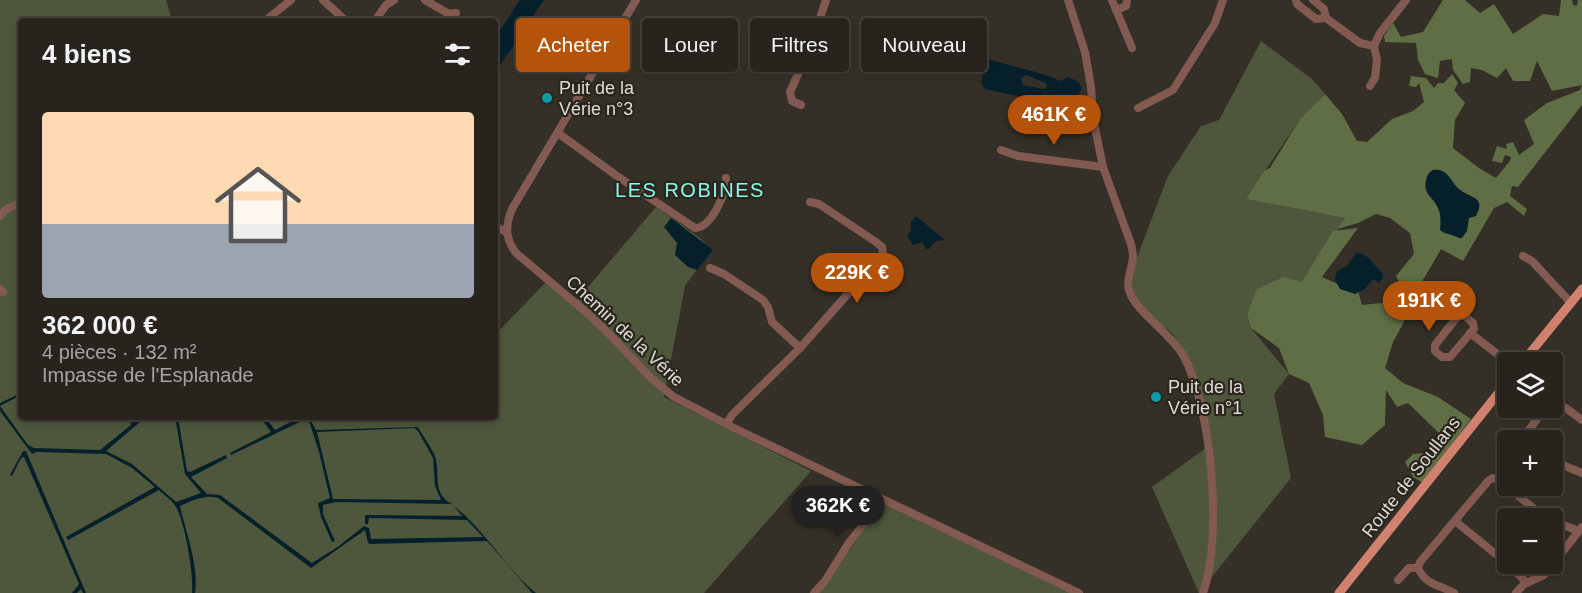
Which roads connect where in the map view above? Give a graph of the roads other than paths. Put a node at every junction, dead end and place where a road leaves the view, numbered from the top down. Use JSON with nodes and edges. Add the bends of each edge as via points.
{"nodes":[{"id":1,"x":291,"y":0,"type":"edge"},
{"id":2,"x":323,"y":0,"type":"edge"},
{"id":3,"x":394,"y":0,"type":"edge"},
{"id":4,"x":425,"y":0,"type":"edge"},
{"id":5,"x":636,"y":0,"type":"edge"},
{"id":6,"x":826,"y":0,"type":"edge"},
{"id":7,"x":1068,"y":0,"type":"edge"},
{"id":8,"x":1112,"y":0,"type":"edge"},
{"id":9,"x":1127,"y":0,"type":"edge"},
{"id":10,"x":1223,"y":0,"type":"edge"},
{"id":11,"x":1296,"y":0,"type":"edge"},
{"id":12,"x":1313,"y":0,"type":"edge"},
{"id":13,"x":1406,"y":0,"type":"edge"},
{"id":14,"x":1116,"y":10,"type":"junction"},
{"id":15,"x":456,"y":13,"type":"dead end"},
{"id":16,"x":269,"y":18,"type":"edge"},
{"id":17,"x":343,"y":18,"type":"edge"},
{"id":18,"x":377,"y":18,"type":"edge"},
{"id":19,"x":1326,"y":18,"type":"junction"},
{"id":20,"x":1374,"y":46,"type":"junction"},
{"id":21,"x":1132,"y":48,"type":"dead end"},
{"id":22,"x":1370,"y":86,"type":"dead end"},
{"id":23,"x":801,"y":105,"type":"dead end"},
{"id":24,"x":1138,"y":108,"type":"dead end"},
{"id":25,"x":558,"y":133,"type":"junction"},
{"id":26,"x":1001,"y":150,"type":"dead end"},
{"id":27,"x":1103,"y":167,"type":"junction"},
{"id":28,"x":726,"y":178,"type":"dead end"},
{"id":29,"x":810,"y":202,"type":"dead end"},
{"id":30,"x":18,"y":204,"type":"edge"},
{"id":31,"x":0,"y":216,"type":"edge"},
{"id":32,"x":498,"y":228,"type":"edge"},
{"id":33,"x":506,"y":232,"type":"junction"},
{"id":34,"x":1523,"y":256,"type":"dead end"},
{"id":35,"x":710,"y":268,"type":"dead end"},
{"id":36,"x":1582,"y":289,"type":"edge"},
{"id":37,"x":1571,"y":303,"type":"junction"},
{"id":38,"x":1470,"y":333,"type":"junction"},
{"id":39,"x":800,"y":348,"type":"junction"},
{"id":40,"x":1531,"y":352,"type":"edge"},
{"id":41,"x":1497,"y":354,"type":"edge"},
{"id":42,"x":1497,"y":395,"type":"edge"},
{"id":43,"x":1563,"y":406,"type":"edge"},
{"id":44,"x":1582,"y":420,"type":"edge"},
{"id":45,"x":726,"y":424,"type":"junction"},
{"id":46,"x":1563,"y":464,"type":"edge"},
{"id":47,"x":1582,"y":473,"type":"edge"},
{"id":48,"x":883,"y":500,"type":"junction"},
{"id":49,"x":1533,"y":508,"type":"edge"},
{"id":50,"x":1455,"y":521,"type":"junction"},
{"id":51,"x":1563,"y":524,"type":"edge"},
{"id":52,"x":1580,"y":529,"type":"edge"},
{"id":53,"x":1497,"y":555,"type":"edge"},
{"id":54,"x":1418,"y":568,"type":"junction"},
{"id":55,"x":1518,"y":574,"type":"edge"},
{"id":56,"x":1398,"y":580,"type":"dead end"},
{"id":57,"x":1527,"y":583,"type":"junction"},
{"id":58,"x":814,"y":593,"type":"edge"},
{"id":59,"x":1079,"y":593,"type":"edge"},
{"id":60,"x":1203,"y":593,"type":"edge"},
{"id":61,"x":1339,"y":593,"type":"edge"},
{"id":62,"x":1454,"y":593,"type":"edge"},
{"id":63,"x":1516,"y":593,"type":"edge"}],
"edges":[{"from":1,"to":16,"type":"street"},
{"from":2,"to":17,"type":"street"},
{"from":3,"to":18,"type":"street"},
{"from":4,"to":15,"type":"street","via":[[449,14]]},
{"from":5,"to":25,"type":"street"},
{"from":6,"to":23,"type":"street","via":[[790,92],[792,101]]},
{"from":7,"to":27,"type":"street","via":[[1085,52]]},
{"from":8,"to":14,"type":"street"},
{"from":9,"to":14,"type":"street","via":[[1126,6]]},
{"from":10,"to":24,"type":"street","via":[[1215,23],[1173,90]]},
{"from":11,"to":19,"type":"street","via":[[1316,19]]},
{"from":12,"to":19,"type":"street","via":[[1324,9]]},
{"from":13,"to":20,"type":"street"},
{"from":14,"to":21,"type":"street"},
{"from":19,"to":20,"type":"street","via":[[1360,43]]},
{"from":20,"to":22,"type":"street","via":[[1377,60]]},
{"from":25,"to":28,"type":"street","via":[[694,228],[709,220],[723,196]]},
{"from":25,"to":33,"type":"street","via":[[512,209]]},
{"from":26,"to":27,"type":"street","via":[[1018,156]]},
{"from":27,"to":60,"type":"street","via":[[1131,244],[1130,296],[1182,354],[1192,373],[1202,414],[1212,489],[1209,570]]},
{"from":29,"to":39,"type":"street","via":[[880,244],[883,251],[882,257]]},
{"from":30,"to":31,"type":"street"},
{"from":32,"to":33,"type":"street"},
{"from":33,"to":45,"type":"street","name":"Chemin de la Vérie","via":[[516,253],[608,333],[652,380],[674,398]]},
{"from":34,"to":37,"type":"street"},
{"from":35,"to":39,"type":"street","via":[[763,300],[772,322]]},
{"from":36,"to":37,"type":"main road"},
{"from":37,"to":40,"type":"main road"},
{"from":38,"to":38,"type":"street","via":[[1473,323],[1458,316],[1435,345],[1435,351],[1450,357]]},
{"from":38,"to":41,"type":"street"},
{"from":39,"to":45,"type":"street"},
{"from":42,"to":61,"type":"main road","name":"Route de Soullans"},
{"from":43,"to":44,"type":"street"},
{"from":45,"to":48,"type":"street","name":"Chemin de la Vérie"},
{"from":46,"to":47,"type":"street"},
{"from":48,"to":58,"type":"street"},
{"from":48,"to":59,"type":"street","name":"Chemin de la Vérie"},
{"from":49,"to":50,"type":"street","via":[[1493,478]]},
{"from":50,"to":53,"type":"street"},
{"from":50,"to":54,"type":"street"},
{"from":51,"to":52,"type":"street"},
{"from":52,"to":57,"type":"street","via":[[1544,575]]},
{"from":54,"to":56,"type":"street","via":[[1409,568]]},
{"from":54,"to":62,"type":"street","via":[[1437,588]]},
{"from":55,"to":57,"type":"street"},
{"from":57,"to":63,"type":"street"}]}
